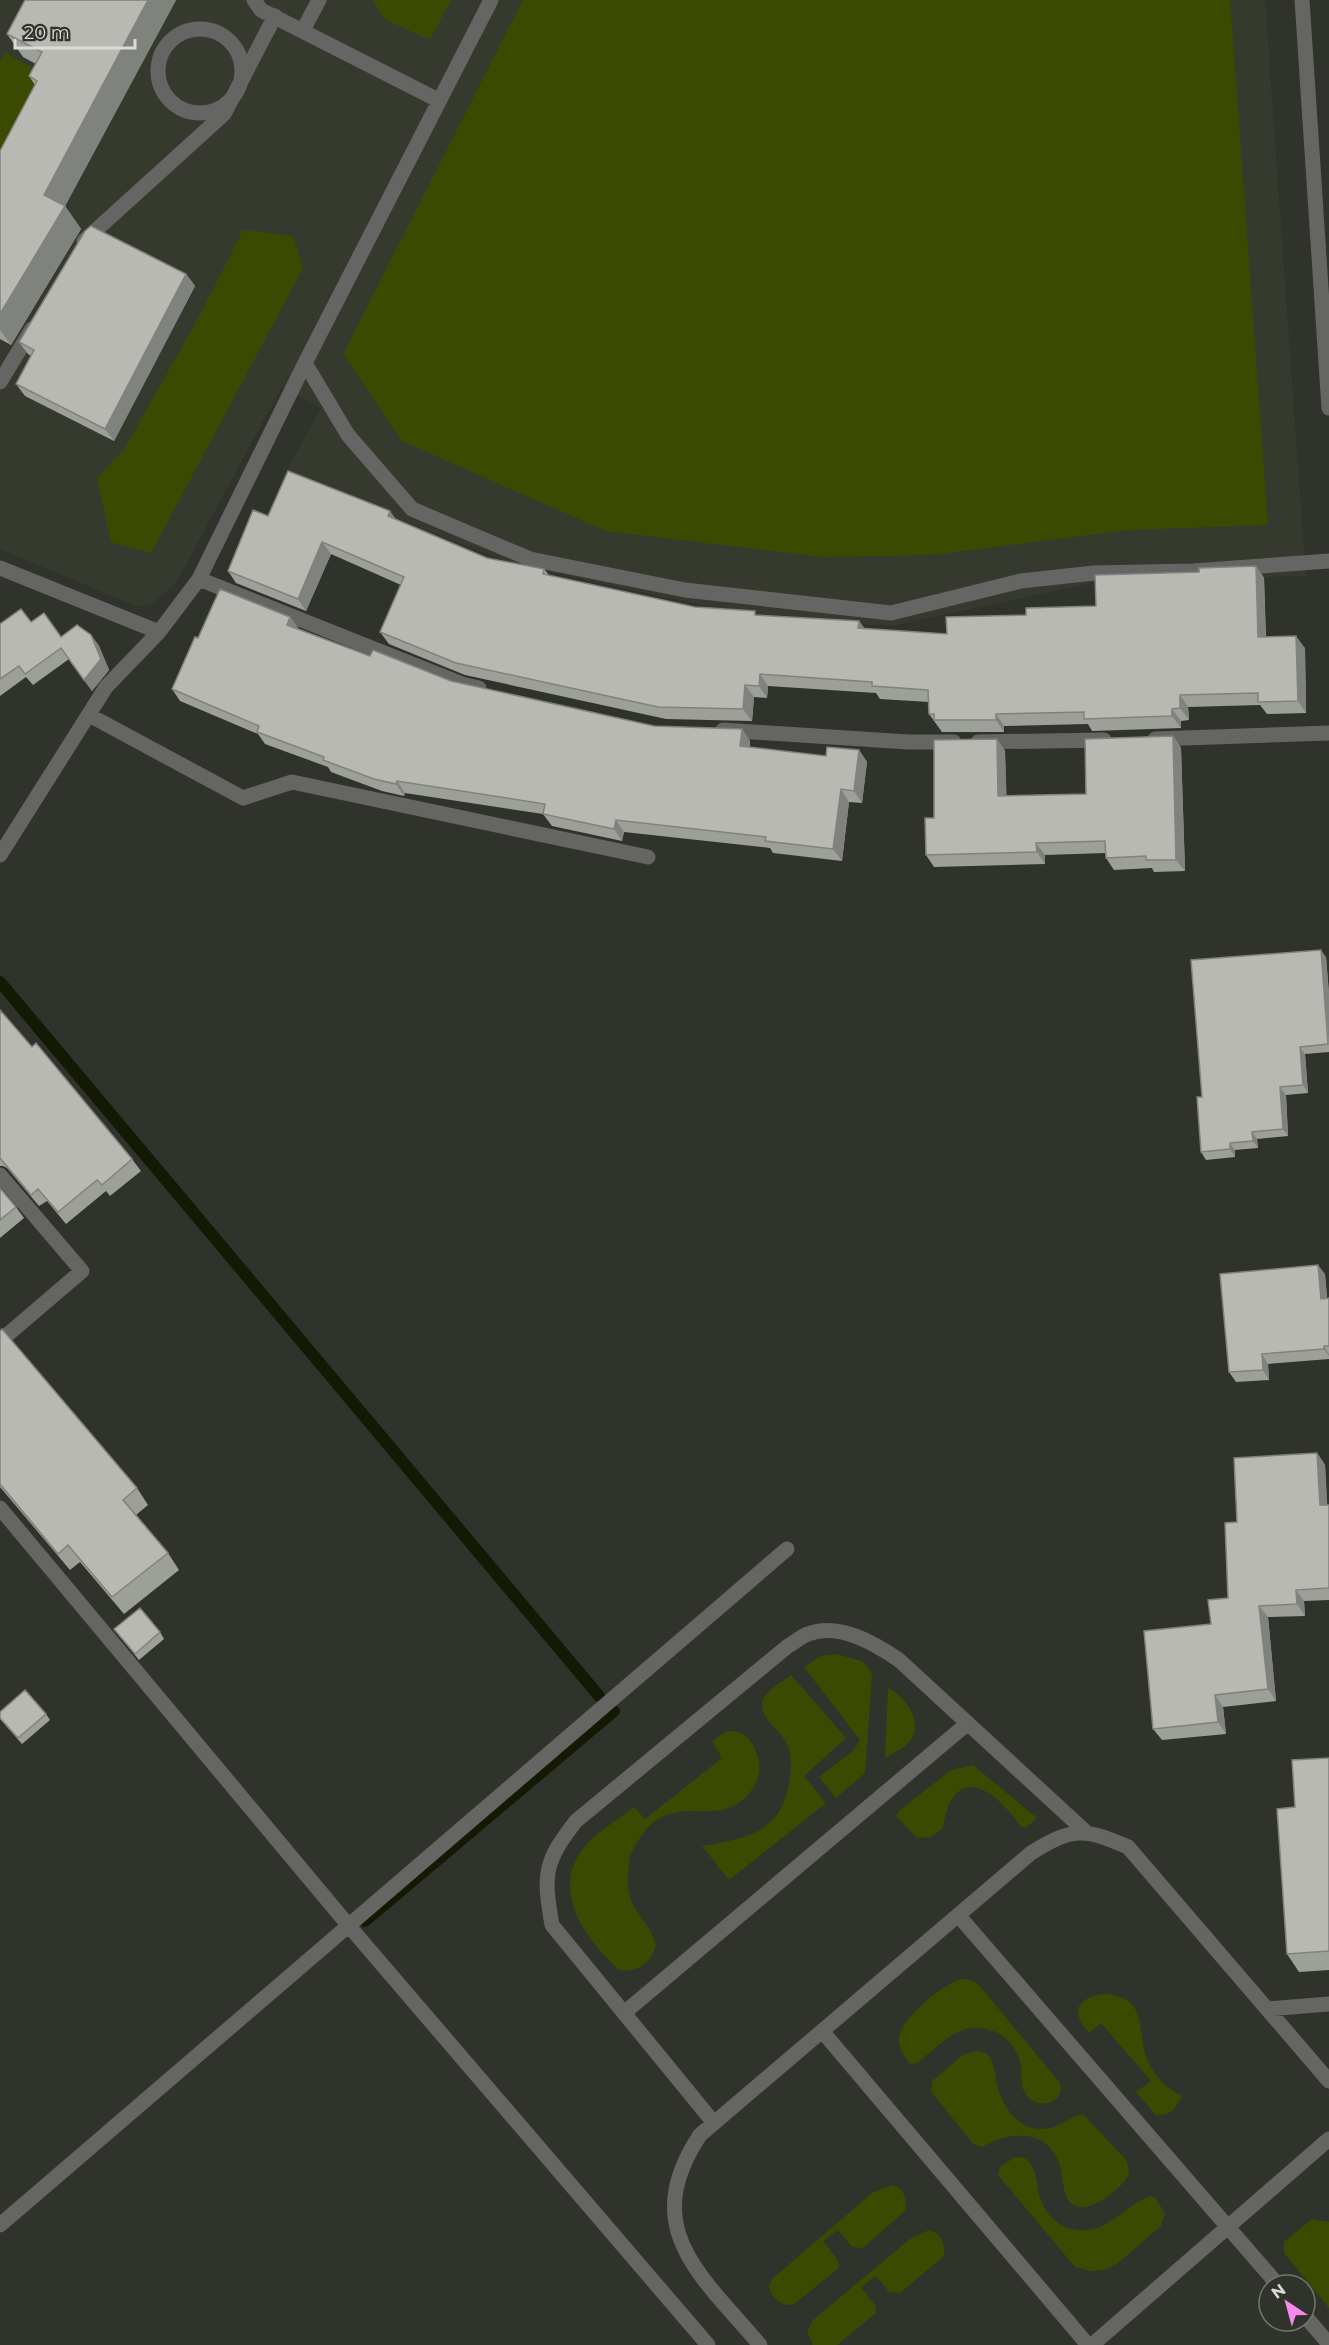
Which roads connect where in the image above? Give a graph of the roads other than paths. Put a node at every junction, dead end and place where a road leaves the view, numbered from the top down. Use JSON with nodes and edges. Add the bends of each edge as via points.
{"nodes":[{"id":1,"x":254,"y":0,"type":"edge"},
{"id":2,"x":319,"y":0,"type":"edge"},
{"id":3,"x":491,"y":0,"type":"edge"},
{"id":4,"x":1302,"y":0,"type":"edge"},
{"id":5,"x":275,"y":16,"type":"junction"},
{"id":6,"x":303,"y":30,"type":"junction"},
{"id":7,"x":239,"y":89,"type":"junction"},
{"id":8,"x":438,"y":100,"type":"junction"},
{"id":9,"x":75,"y":256,"type":"edge"},
{"id":10,"x":40,"y":314,"type":"edge"},
{"id":11,"x":304,"y":363,"type":"junction"},
{"id":12,"x":0,"y":382,"type":"edge"},
{"id":13,"x":1329,"y":408,"type":"edge"},
{"id":14,"x":1329,"y":561,"type":"edge"},
{"id":15,"x":0,"y":568,"type":"edge"},
{"id":16,"x":200,"y":579,"type":"junction"},
{"id":17,"x":159,"y":632,"type":"junction"},
{"id":18,"x":496,"y":692,"type":"edge"},
{"id":19,"x":88,"y":715,"type":"junction"},
{"id":20,"x":708,"y":730,"type":"edge"},
{"id":21,"x":1329,"y":733,"type":"edge"},
{"id":22,"x":1140,"y":739,"type":"edge"},
{"id":23,"x":1116,"y":740,"type":"edge"},
{"id":24,"x":0,"y":855,"type":"edge"},
{"id":25,"x":648,"y":857,"type":"dead end"},
{"id":26,"x":0,"y":1175,"type":"edge"},
{"id":27,"x":0,"y":1341,"type":"edge"},
{"id":28,"x":0,"y":1509,"type":"edge"},
{"id":29,"x":787,"y":1549,"type":"dead end"},
{"id":30,"x":968,"y":1723,"type":"junction"},
{"id":31,"x":1087,"y":1833,"type":"junction"},
{"id":32,"x":958,"y":1915,"type":"junction"},
{"id":33,"x":349,"y":1926,"type":"junction"},
{"id":34,"x":1329,"y":2004,"type":"edge"},
{"id":35,"x":1267,"y":2008,"type":"junction"},
{"id":36,"x":624,"y":2013,"type":"junction"},
{"id":37,"x":822,"y":2031,"type":"junction"},
{"id":38,"x":1329,"y":2082,"type":"edge"},
{"id":39,"x":714,"y":2123,"type":"junction"},
{"id":40,"x":1329,"y":2139,"type":"edge"},
{"id":41,"x":0,"y":2226,"type":"edge"},
{"id":42,"x":1228,"y":2227,"type":"junction"},
{"id":43,"x":1268,"y":2273,"type":"edge"},
{"id":44,"x":1317,"y":2330,"type":"edge"},
{"id":45,"x":1329,"y":2344,"type":"edge"},
{"id":46,"x":708,"y":2345,"type":"edge"},
{"id":47,"x":760,"y":2345,"type":"edge"},
{"id":48,"x":1090,"y":2345,"type":"edge"}],
"edges":[{"from":1,"to":5,"type":"street","via":[[261,10]]},
{"from":2,"to":6,"type":"street"},
{"from":3,"to":8,"type":"street"},
{"from":4,"to":13,"type":"street"},
{"from":5,"to":6,"type":"street"},
{"from":5,"to":7,"type":"street"},
{"from":6,"to":8,"type":"street"},
{"from":7,"to":7,"type":"street","via":[[230,101],[204,114],[176,107],[159,84],[160,56],[172,39],[190,29],[217,32],[238,50],[242,69]]},
{"from":7,"to":9,"type":"street","via":[[224,114],[86,237]]},
{"from":8,"to":11,"type":"street"},
{"from":10,"to":12,"type":"street"},
{"from":11,"to":14,"type":"street","via":[[348,435],[412,509],[530,559],[674,588],[891,614],[1021,581],[1094,573],[1193,571]]},
{"from":11,"to":16,"type":"street"},
{"from":15,"to":17,"type":"street"},
{"from":16,"to":17,"type":"street"},
{"from":16,"to":18,"type":"street","via":[[462,684]]},
{"from":17,"to":19,"type":"street","via":[[106,687]]},
{"from":19,"to":24,"type":"street"},
{"from":19,"to":25,"type":"street","via":[[243,798],[292,782]]},
{"from":20,"to":23,"type":"street","via":[[908,742]]},
{"from":21,"to":22,"type":"street"},
{"from":26,"to":27,"type":"street","via":[[82,1271]]},
{"from":28,"to":33,"type":"street"},
{"from":29,"to":33,"type":"street"},
{"from":30,"to":31,"type":"street"},
{"from":30,"to":36,"type":"street"},
{"from":30,"to":36,"type":"street","via":[[878,1645],[851,1634],[808,1633],[576,1821],[548,1866],[546,1890],[552,1925]]},
{"from":31,"to":32,"type":"street","via":[[1055,1838]]},
{"from":31,"to":35,"type":"street","via":[[1128,1847]]},
{"from":32,"to":37,"type":"street"},
{"from":32,"to":42,"type":"street"},
{"from":33,"to":41,"type":"street"},
{"from":33,"to":46,"type":"street"},
{"from":34,"to":35,"type":"street"},
{"from":35,"to":38,"type":"street"},
{"from":36,"to":39,"type":"street"},
{"from":37,"to":39,"type":"street"},
{"from":37,"to":48,"type":"street"},
{"from":39,"to":47,"type":"street","via":[[700,2135],[684,2159],[677,2179],[678,2238],[688,2259]]},
{"from":40,"to":42,"type":"street"},
{"from":42,"to":43,"type":"street"},
{"from":42,"to":48,"type":"street"},
{"from":44,"to":45,"type":"street"}]}
